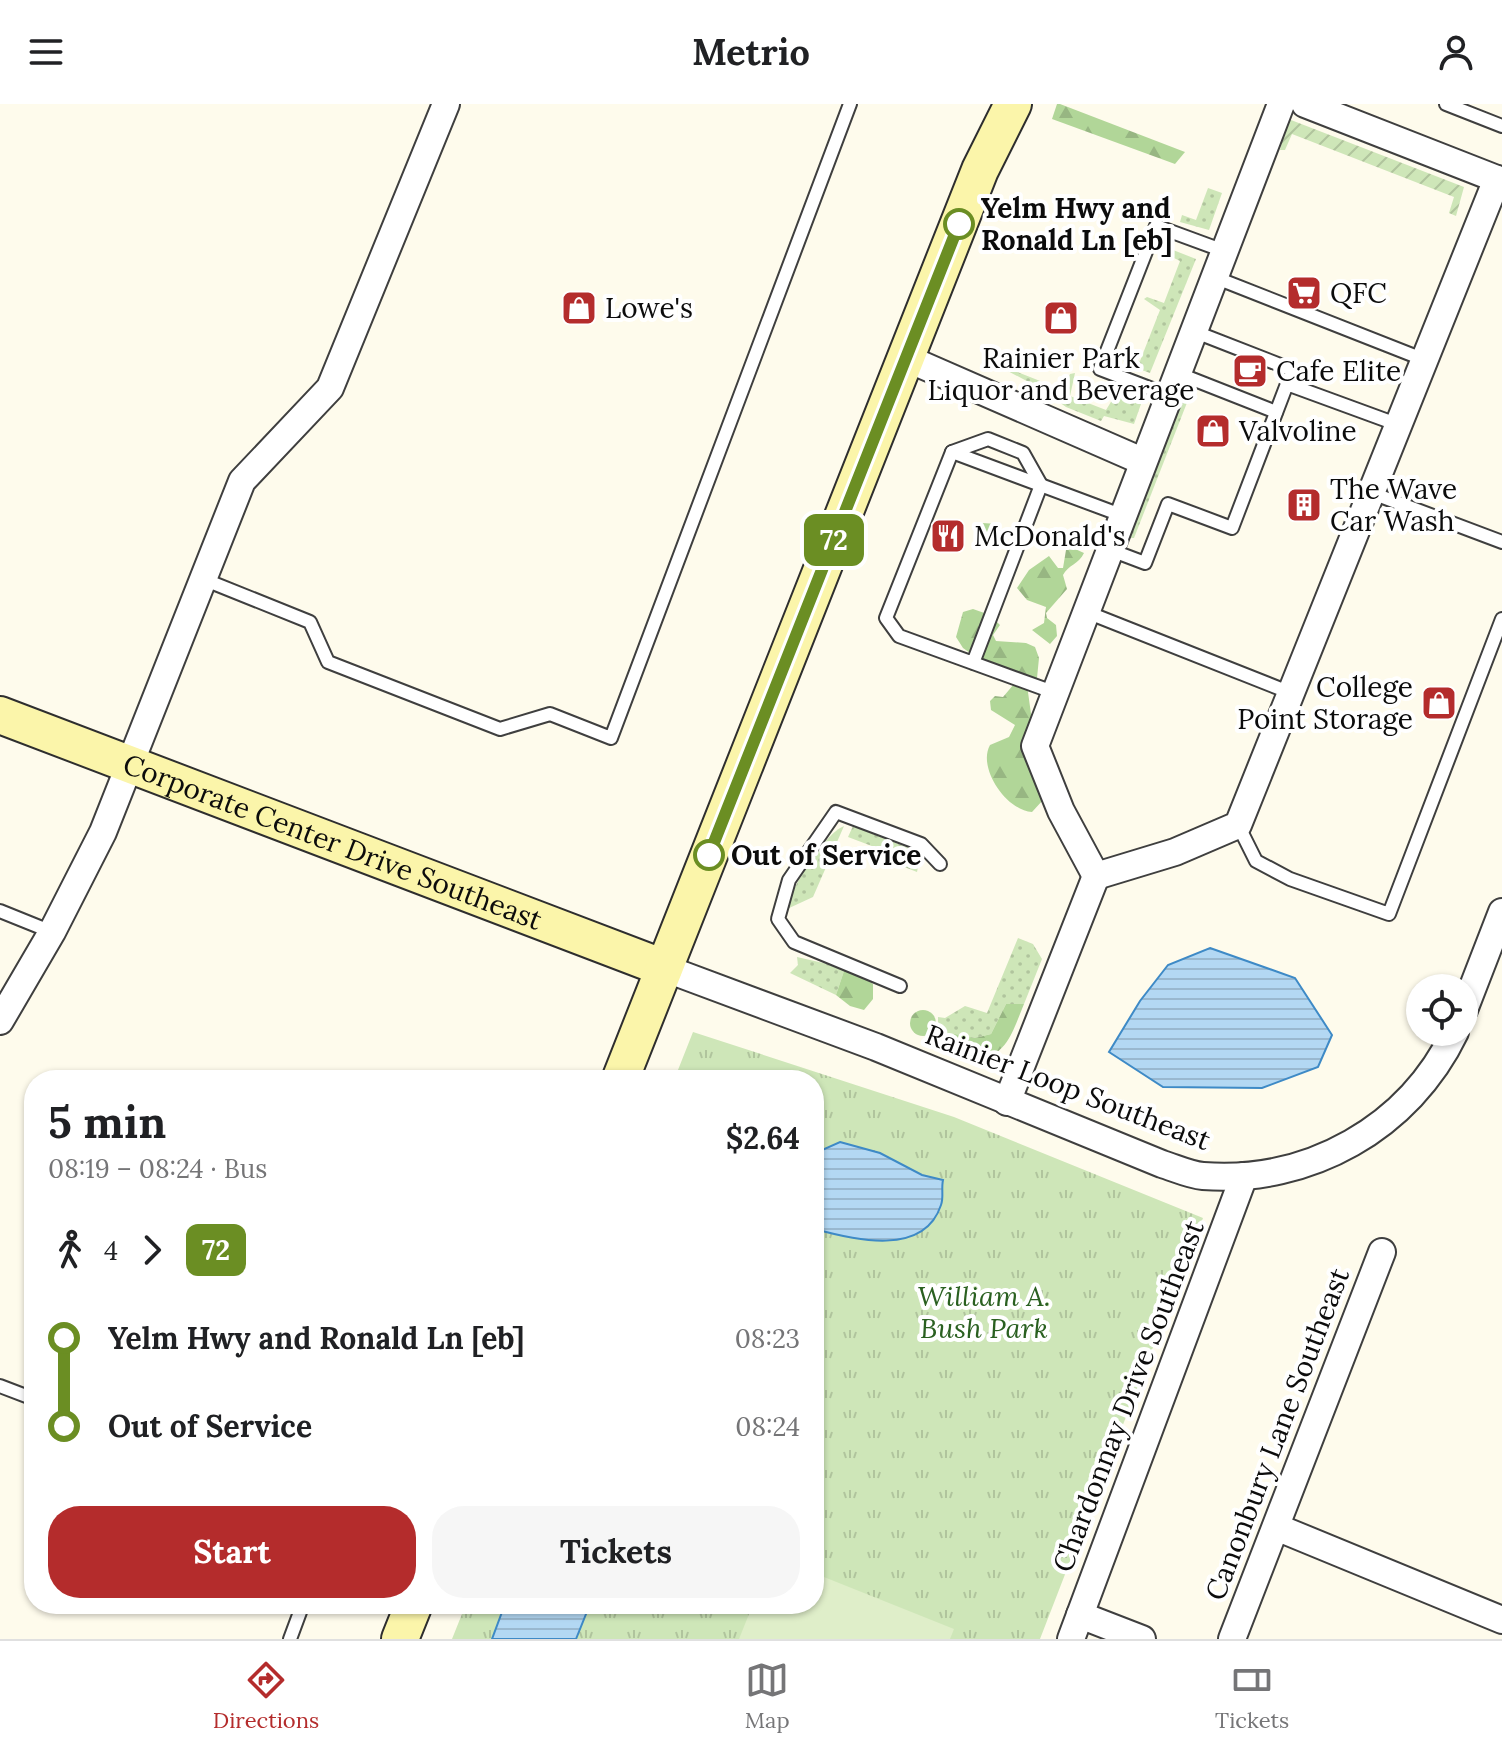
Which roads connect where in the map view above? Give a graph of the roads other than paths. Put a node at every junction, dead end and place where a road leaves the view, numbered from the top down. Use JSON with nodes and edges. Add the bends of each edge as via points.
{"nodes":[{"id":1,"x":446,"y":104,"type":"edge"},
{"id":2,"x":850,"y":104,"type":"edge"},
{"id":3,"x":991,"y":104,"type":"edge"},
{"id":4,"x":1013,"y":104,"type":"edge"},
{"id":5,"x":1281,"y":104,"type":"edge"},
{"id":6,"x":1305,"y":104,"type":"edge"},
{"id":7,"x":1446,"y":104,"type":"edge"},
{"id":8,"x":1502,"y":126,"type":"edge"},
{"id":9,"x":980,"y":170,"type":"junction"},
{"id":10,"x":1500,"y":180,"type":"edge"},
{"id":11,"x":1224,"y":251,"type":"junction"},
{"id":12,"x":1214,"y":277,"type":"junction"},
{"id":13,"x":1193,"y":331,"type":"junction"},
{"id":14,"x":906,"y":358,"type":"junction"},
{"id":15,"x":1425,"y":360,"type":"junction"},
{"id":16,"x":1172,"y":384,"type":"junction"},
{"id":17,"x":1287,"y":384,"type":"junction"},
{"id":18,"x":1276,"y":412,"type":"junction"},
{"id":19,"x":1399,"y":425,"type":"junction"},
{"id":20,"x":952,"y":452,"type":"junction"},
{"id":21,"x":1142,"y":461,"type":"junction"},
{"id":22,"x":1041,"y":485,"type":"junction"},
{"id":23,"x":1372,"y":493,"type":"junction"},
{"id":24,"x":1121,"y":515,"type":"junction"},
{"id":25,"x":1502,"y":542,"type":"edge"},
{"id":26,"x":1108,"y":549,"type":"junction"},
{"id":27,"x":203,"y":579,"type":"junction"},
{"id":28,"x":1084,"y":611,"type":"junction"},
{"id":29,"x":1502,"y":619,"type":"edge"},
{"id":30,"x":973,"y":663,"type":"junction"},
{"id":31,"x":1053,"y":692,"type":"junction"},
{"id":32,"x":1291,"y":693,"type":"junction"},
{"id":33,"x":0,"y":715,"type":"edge"},
{"id":34,"x":128,"y":764,"type":"junction"},
{"id":35,"x":1238,"y":825,"type":"junction"},
{"id":36,"x":940,"y":864,"type":"dead end"},
{"id":37,"x":1096,"y":876,"type":"junction"},
{"id":38,"x":0,"y":911,"type":"edge"},
{"id":39,"x":1502,"y":912,"type":"edge"},
{"id":40,"x":52,"y":932,"type":"junction"},
{"id":41,"x":664,"y":968,"type":"junction"},
{"id":42,"x":1478,"y":974,"type":"edge"},
{"id":43,"x":900,"y":986,"type":"dead end"},
{"id":44,"x":0,"y":1021,"type":"edge"},
{"id":45,"x":1446,"y":1046,"type":"edge"},
{"id":46,"x":624,"y":1070,"type":"edge"},
{"id":47,"x":1007,"y":1102,"type":"junction"},
{"id":48,"x":1244,"y":1176,"type":"junction"},
{"id":49,"x":1382,"y":1252,"type":"dead end"},
{"id":50,"x":0,"y":1386,"type":"edge"},
{"id":51,"x":24,"y":1395,"type":"edge"},
{"id":52,"x":1276,"y":1527,"type":"junction"},
{"id":53,"x":299,"y":1614,"type":"edge"},
{"id":54,"x":410,"y":1614,"type":"edge"},
{"id":55,"x":1502,"y":1620,"type":"edge"},
{"id":56,"x":1076,"y":1627,"type":"edge"},
{"id":57,"x":290,"y":1639,"type":"edge"},
{"id":58,"x":400,"y":1639,"type":"edge"},
{"id":59,"x":1142,"y":1639,"type":"edge"},
{"id":60,"x":1232,"y":1639,"type":"edge"}],
"edges":[{"from":1,"to":27,"type":"street","via":[[330,388],[242,481]]},
{"from":2,"to":27,"type":"lane","via":[[611,738],[550,714],[500,729],[342,668],[328,662],[310,622]]},
{"from":3,"to":9,"type":"main road"},
{"from":4,"to":9,"type":"main road"},
{"from":5,"to":11,"type":"street"},
{"from":6,"to":10,"type":"street"},
{"from":7,"to":8,"type":"lane"},
{"from":9,"to":14,"type":"main road"},
{"from":10,"to":15,"type":"street"},
{"from":11,"to":12,"type":"street"},
{"from":11,"to":16,"type":"lane","via":[[1156,226],[1100,369]]},
{"from":12,"to":13,"type":"street"},
{"from":12,"to":15,"type":"lane"},
{"from":13,"to":16,"type":"street"},
{"from":13,"to":17,"type":"lane","via":[[1293,370]]},
{"from":14,"to":21,"type":"street"},
{"from":14,"to":41,"type":"main road"},
{"from":15,"to":19,"type":"street"},
{"from":16,"to":18,"type":"lane"},
{"from":16,"to":21,"type":"street"},
{"from":17,"to":18,"type":"lane"},
{"from":17,"to":19,"type":"lane"},
{"from":18,"to":26,"type":"lane","via":[[1232,528],[1168,504],[1145,563]]},
{"from":19,"to":23,"type":"street"},
{"from":20,"to":22,"type":"lane"},
{"from":20,"to":22,"type":"lane","via":[[988,439],[1023,453]]},
{"from":20,"to":30,"type":"lane","via":[[886,618],[899,636]]},
{"from":21,"to":24,"type":"street"},
{"from":22,"to":24,"type":"lane"},
{"from":22,"to":30,"type":"lane"},
{"from":23,"to":25,"type":"lane"},
{"from":23,"to":32,"type":"street"},
{"from":24,"to":26,"type":"street"},
{"from":26,"to":28,"type":"street"},
{"from":27,"to":34,"type":"street"},
{"from":28,"to":31,"type":"street"},
{"from":28,"to":32,"type":"lane"},
{"from":29,"to":35,"type":"lane","via":[[1389,914],[1290,879],[1256,861]]},
{"from":30,"to":31,"type":"lane"},
{"from":31,"to":37,"type":"street","via":[[1035,746],[1061,811]]},
{"from":32,"to":35,"type":"street"},
{"from":33,"to":34,"type":"main road","name":"Corporate Center Drive Southeast"},
{"from":34,"to":40,"type":"street","via":[[103,832]]},
{"from":34,"to":41,"type":"main road","name":"Corporate Center Drive Southeast"},
{"from":35,"to":37,"type":"street","via":[[1175,852]]},
{"from":36,"to":43,"type":"lane","via":[[921,844],[836,812],[789,880],[778,919],[794,942]]},
{"from":37,"to":47,"type":"street"},
{"from":38,"to":40,"type":"lane"},
{"from":39,"to":42,"type":"street"},
{"from":40,"to":44,"type":"street"},
{"from":41,"to":46,"type":"main road"},
{"from":41,"to":47,"type":"street","name":"Rainier Loop Southeast"},
{"from":45,"to":48,"type":"street","name":"Rainier Loop Southeast","via":[[1395,1112],[1347,1147],[1305,1167]]},
{"from":47,"to":48,"type":"street","name":"Rainier Loop Southeast","via":[[1200,1176]]},
{"from":48,"to":56,"type":"street","name":"Chardonnay Drive Southeast"},
{"from":49,"to":52,"type":"street","name":"Canonbury Lane Southeast"},
{"from":50,"to":51,"type":"lane"},
{"from":52,"to":55,"type":"street"},
{"from":52,"to":60,"type":"street","name":"Canonbury Lane Southeast"},
{"from":53,"to":57,"type":"lane"},
{"from":54,"to":58,"type":"main road"},
{"from":56,"to":59,"type":"street"}]}
